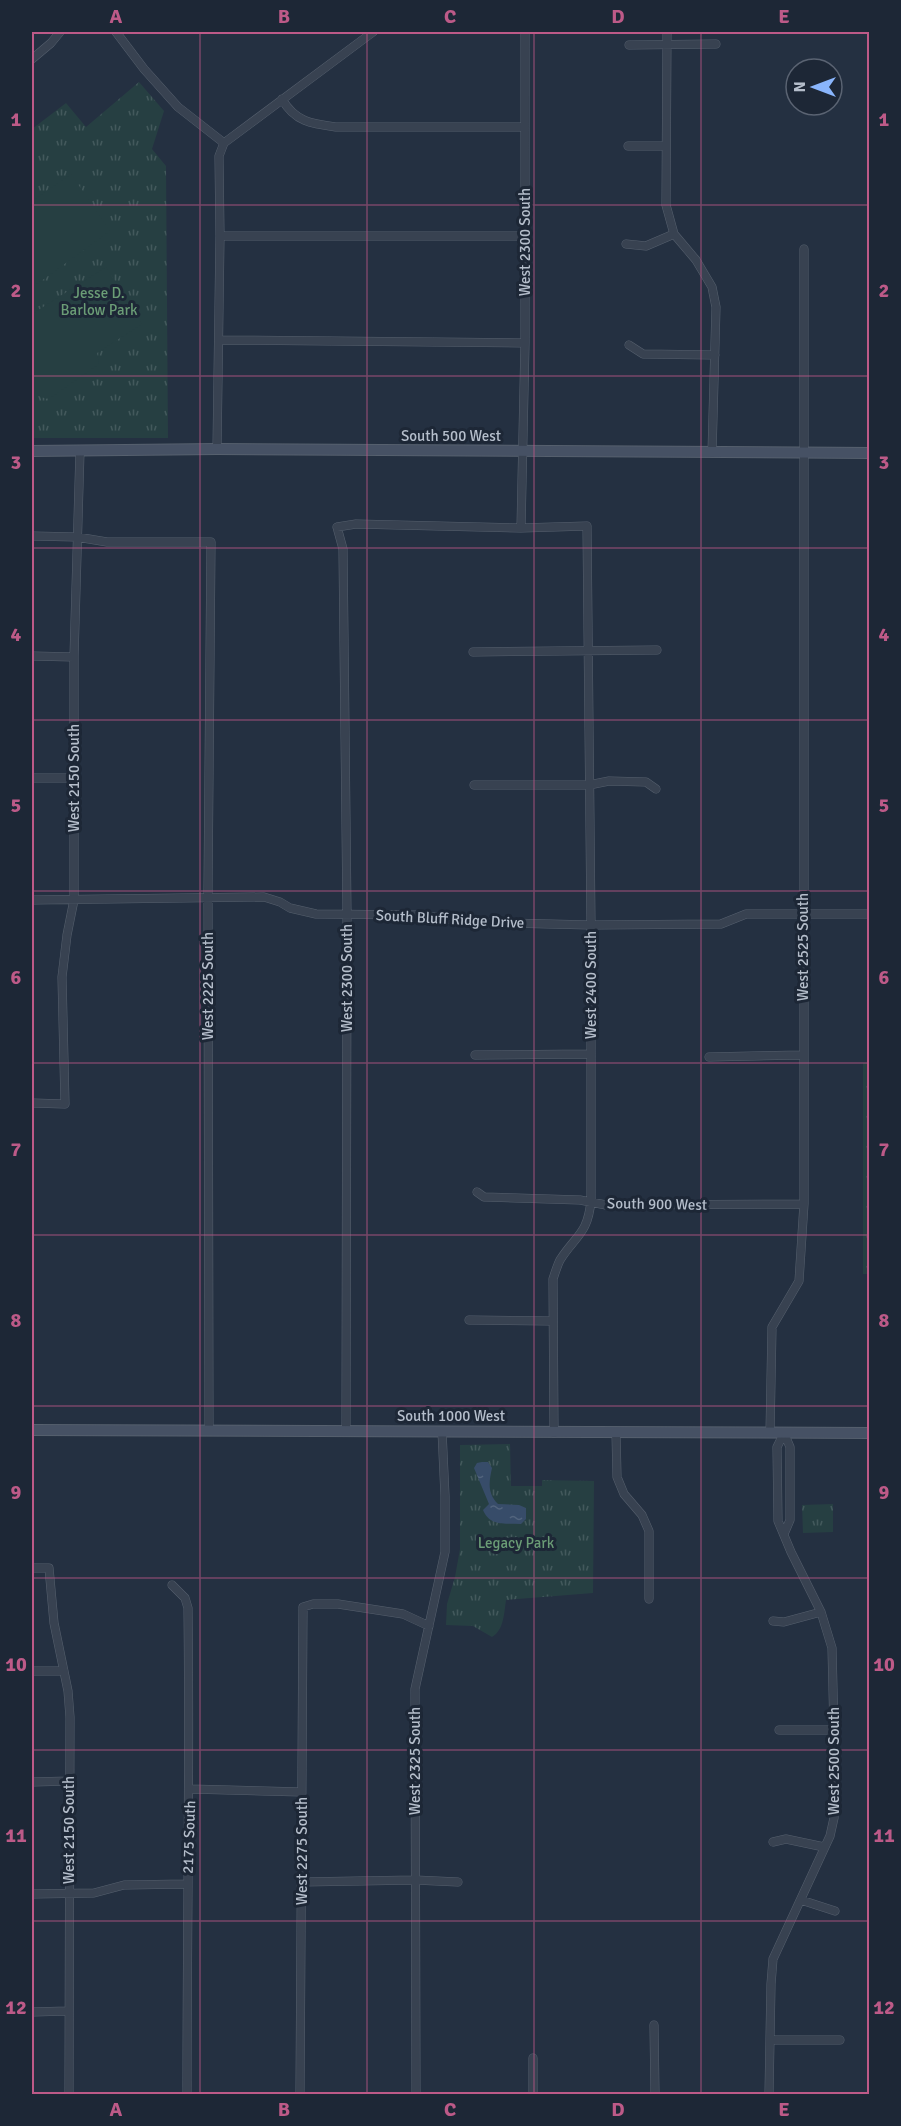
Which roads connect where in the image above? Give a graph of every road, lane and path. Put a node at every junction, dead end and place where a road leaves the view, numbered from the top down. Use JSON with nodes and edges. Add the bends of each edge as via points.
{"nodes":[{"id":1,"x":60,"y":32,"type":"edge"},
{"id":2,"x":116,"y":32,"type":"edge"},
{"id":3,"x":373,"y":32,"type":"edge"},
{"id":4,"x":525,"y":32,"type":"edge"},
{"id":5,"x":667,"y":32,"type":"edge"},
{"id":6,"x":716,"y":44,"type":"dead end"},
{"id":7,"x":629,"y":45,"type":"dead end"},
{"id":8,"x":667,"y":45,"type":"junction"},
{"id":9,"x":32,"y":59,"type":"edge"},
{"id":10,"x":282,"y":99,"type":"junction"},
{"id":11,"x":525,"y":127,"type":"junction"},
{"id":12,"x":224,"y":142,"type":"junction"},
{"id":13,"x":628,"y":146,"type":"dead end"},
{"id":14,"x":666,"y":146,"type":"junction"},
{"id":15,"x":675,"y":234,"type":"junction"},
{"id":16,"x":220,"y":236,"type":"junction"},
{"id":17,"x":525,"y":236,"type":"junction"},
{"id":18,"x":626,"y":244,"type":"dead end"},
{"id":19,"x":804,"y":249,"type":"dead end"},
{"id":20,"x":219,"y":340,"type":"junction"},
{"id":21,"x":525,"y":344,"type":"junction"},
{"id":22,"x":629,"y":345,"type":"dead end"},
{"id":23,"x":715,"y":355,"type":"junction"},
{"id":24,"x":217,"y":449,"type":"junction"},
{"id":25,"x":32,"y":451,"type":"edge"},
{"id":26,"x":80,"y":451,"type":"junction"},
{"id":27,"x":522,"y":452,"type":"junction"},
{"id":28,"x":712,"y":453,"type":"junction"},
{"id":29,"x":802,"y":453,"type":"junction"},
{"id":30,"x":870,"y":453,"type":"edge"},
{"id":31,"x":521,"y":528,"type":"junction"},
{"id":32,"x":32,"y":536,"type":"edge"},
{"id":33,"x":76,"y":537,"type":"junction"},
{"id":34,"x":588,"y":650,"type":"junction"},
{"id":35,"x":657,"y":650,"type":"dead end"},
{"id":36,"x":473,"y":652,"type":"dead end"},
{"id":37,"x":32,"y":656,"type":"edge"},
{"id":38,"x":74,"y":657,"type":"junction"},
{"id":39,"x":32,"y":778,"type":"edge"},
{"id":40,"x":74,"y":778,"type":"junction"},
{"id":41,"x":474,"y":785,"type":"dead end"},
{"id":42,"x":589,"y":785,"type":"junction"},
{"id":43,"x":656,"y":789,"type":"dead end"},
{"id":44,"x":208,"y":898,"type":"junction"},
{"id":45,"x":32,"y":900,"type":"edge"},
{"id":46,"x":74,"y":900,"type":"junction"},
{"id":47,"x":347,"y":914,"type":"junction"},
{"id":48,"x":803,"y":914,"type":"junction"},
{"id":49,"x":870,"y":914,"type":"edge"},
{"id":50,"x":591,"y":925,"type":"junction"},
{"id":51,"x":591,"y":1054,"type":"junction"},
{"id":52,"x":475,"y":1055,"type":"dead end"},
{"id":53,"x":803,"y":1055,"type":"junction"},
{"id":54,"x":709,"y":1057,"type":"dead end"},
{"id":55,"x":32,"y":1103,"type":"edge"},
{"id":56,"x":477,"y":1192,"type":"dead end"},
{"id":57,"x":591,"y":1200,"type":"junction"},
{"id":58,"x":804,"y":1204,"type":"junction"},
{"id":59,"x":469,"y":1320,"type":"dead end"},
{"id":60,"x":552,"y":1321,"type":"junction"},
{"id":61,"x":32,"y":1430,"type":"edge"},
{"id":62,"x":209,"y":1430,"type":"junction"},
{"id":63,"x":346,"y":1430,"type":"junction"},
{"id":64,"x":442,"y":1431,"type":"junction"},
{"id":65,"x":554,"y":1433,"type":"junction"},
{"id":66,"x":616,"y":1433,"type":"junction"},
{"id":67,"x":770,"y":1433,"type":"junction"},
{"id":68,"x":784,"y":1433,"type":"junction"},
{"id":69,"x":870,"y":1433,"type":"edge"},
{"id":70,"x":784,"y":1534,"type":"junction"},
{"id":71,"x":32,"y":1568,"type":"edge"},
{"id":72,"x":172,"y":1585,"type":"dead end"},
{"id":73,"x":649,"y":1599,"type":"dead end"},
{"id":74,"x":821,"y":1612,"type":"junction"},
{"id":75,"x":773,"y":1621,"type":"dead end"},
{"id":76,"x":429,"y":1626,"type":"junction"},
{"id":77,"x":32,"y":1671,"type":"edge"},
{"id":78,"x":64,"y":1671,"type":"junction"},
{"id":79,"x":779,"y":1730,"type":"dead end"},
{"id":80,"x":835,"y":1731,"type":"junction"},
{"id":81,"x":69,"y":1781,"type":"junction"},
{"id":82,"x":32,"y":1782,"type":"edge"},
{"id":83,"x":190,"y":1790,"type":"junction"},
{"id":84,"x":302,"y":1792,"type":"junction"},
{"id":85,"x":773,"y":1842,"type":"dead end"},
{"id":86,"x":825,"y":1847,"type":"junction"},
{"id":87,"x":415,"y":1880,"type":"junction"},
{"id":88,"x":302,"y":1882,"type":"junction"},
{"id":89,"x":458,"y":1882,"type":"dead end"},
{"id":90,"x":187,"y":1884,"type":"junction"},
{"id":91,"x":32,"y":1894,"type":"edge"},
{"id":92,"x":69,"y":1894,"type":"junction"},
{"id":93,"x":801,"y":1900,"type":"junction"},
{"id":94,"x":835,"y":1911,"type":"dead end"},
{"id":95,"x":68,"y":2011,"type":"junction"},
{"id":96,"x":32,"y":2012,"type":"edge"},
{"id":97,"x":654,"y":2025,"type":"dead end"},
{"id":98,"x":771,"y":2040,"type":"junction"},
{"id":99,"x":840,"y":2040,"type":"dead end"},
{"id":100,"x":533,"y":2058,"type":"dead end"},
{"id":101,"x":69,"y":2094,"type":"edge"},
{"id":102,"x":187,"y":2094,"type":"edge"},
{"id":103,"x":300,"y":2094,"type":"edge"},
{"id":104,"x":416,"y":2094,"type":"edge"},
{"id":105,"x":533,"y":2094,"type":"edge"},
{"id":106,"x":655,"y":2094,"type":"edge"},
{"id":107,"x":769,"y":2094,"type":"edge"}],
"edges":[{"from":1,"to":9,"type":"street"},
{"from":2,"to":12,"type":"street","via":[[178,107]]},
{"from":3,"to":10,"type":"street"},
{"from":4,"to":11,"type":"street","name":"West 2300 South"},
{"from":5,"to":8,"type":"street"},
{"from":6,"to":8,"type":"street"},
{"from":7,"to":8,"type":"street"},
{"from":8,"to":14,"type":"street"},
{"from":10,"to":11,"type":"street","via":[[287,109],[308,124]]},
{"from":10,"to":12,"type":"street"},
{"from":11,"to":17,"type":"street","name":"West 2300 South"},
{"from":12,"to":16,"type":"street","via":[[219,156]]},
{"from":13,"to":14,"type":"street"},
{"from":14,"to":15,"type":"street","via":[[666,205]]},
{"from":15,"to":18,"type":"street","via":[[646,246]]},
{"from":15,"to":23,"type":"street","via":[[712,287],[716,307]]},
{"from":16,"to":17,"type":"street"},
{"from":16,"to":20,"type":"street"},
{"from":17,"to":21,"type":"street","name":"West 2300 South"},
{"from":19,"to":29,"type":"street"},
{"from":20,"to":21,"type":"street"},
{"from":20,"to":24,"type":"street"},
{"from":21,"to":27,"type":"street","name":"West 2300 South"},
{"from":22,"to":23,"type":"street","via":[[643,354]]},
{"from":23,"to":28,"type":"street"},
{"from":24,"to":26,"type":"main road","name":"South 500 West"},
{"from":24,"to":27,"type":"main road","name":"South 500 West"},
{"from":25,"to":26,"type":"main road","name":"South 500 West"},
{"from":26,"to":33,"type":"street","name":"West 2150 South"},
{"from":27,"to":28,"type":"main road","name":"South 500 West"},
{"from":27,"to":31,"type":"street","name":"West 2300 South"},
{"from":28,"to":29,"type":"main road","name":"South 500 West"},
{"from":29,"to":30,"type":"main road","name":"South 500 West"},
{"from":29,"to":48,"type":"street","name":"West 2525 South"},
{"from":31,"to":34,"type":"street","name":"West 2400 South","via":[[587,526]]},
{"from":31,"to":47,"type":"street","name":"West 2300 South","via":[[337,526],[343,549]]},
{"from":32,"to":33,"type":"street"},
{"from":33,"to":38,"type":"street","name":"West 2150 South"},
{"from":33,"to":44,"type":"street","name":"West 2225 South","via":[[108,542],[211,542]]},
{"from":34,"to":35,"type":"street"},
{"from":34,"to":36,"type":"street"},
{"from":34,"to":42,"type":"street","name":"West 2400 South"},
{"from":37,"to":38,"type":"street"},
{"from":38,"to":40,"type":"street","name":"West 2150 South"},
{"from":39,"to":40,"type":"street"},
{"from":40,"to":46,"type":"street","name":"West 2150 South"},
{"from":41,"to":42,"type":"street"},
{"from":42,"to":43,"type":"street","via":[[646,782]]},
{"from":42,"to":50,"type":"street","name":"West 2400 South"},
{"from":44,"to":46,"type":"street","name":"South Bluff Ridge Drive"},
{"from":44,"to":47,"type":"street","name":"South Bluff Ridge Drive","via":[[264,897],[305,913]]},
{"from":44,"to":62,"type":"street","name":"West 2225 South"},
{"from":45,"to":46,"type":"street","name":"South Bluff Ridge Drive"},
{"from":46,"to":55,"type":"street","name":"West 2150 South","via":[[62,977],[65,1104]]},
{"from":47,"to":50,"type":"street","name":"South Bluff Ridge Drive"},
{"from":47,"to":63,"type":"street","name":"West 2300 South"},
{"from":48,"to":49,"type":"street","name":"South Bluff Ridge Drive"},
{"from":48,"to":50,"type":"street","name":"South Bluff Ridge Drive","via":[[746,914],[721,924]]},
{"from":48,"to":53,"type":"street","name":"West 2525 South"},
{"from":50,"to":51,"type":"street","name":"West 2400 South"},
{"from":51,"to":52,"type":"street"},
{"from":51,"to":57,"type":"street","name":"West 2400 South"},
{"from":53,"to":54,"type":"street"},
{"from":53,"to":58,"type":"street","name":"West 2525 South"},
{"from":56,"to":57,"type":"street","name":"South 900 West","via":[[484,1197]]},
{"from":57,"to":58,"type":"street","name":"South 900 West","via":[[606,1205]]},
{"from":57,"to":60,"type":"street","name":"West 2400 South","via":[[587,1224],[559,1262],[553,1279]]},
{"from":58,"to":67,"type":"street","name":"West 2525 South","via":[[799,1281],[772,1327]]},
{"from":59,"to":60,"type":"street"},
{"from":60,"to":65,"type":"street","name":"West 2400 South"},
{"from":61,"to":62,"type":"main road","name":"South 1000 West"},
{"from":62,"to":63,"type":"main road","name":"South 1000 West"},
{"from":63,"to":64,"type":"main road","name":"South 1000 West"},
{"from":64,"to":65,"type":"main road","name":"South 1000 West"},
{"from":64,"to":76,"type":"street","name":"West 2325 South","via":[[445,1552]]},
{"from":65,"to":66,"type":"main road","name":"South 1000 West"},
{"from":66,"to":67,"type":"main road","name":"South 1000 West"},
{"from":66,"to":73,"type":"street","via":[[617,1477],[649,1531]]},
{"from":67,"to":68,"type":"main road","name":"South 1000 West"},
{"from":68,"to":69,"type":"main road","name":"South 1000 West"},
{"from":68,"to":70,"type":"street","via":[[790,1447],[790,1520]]},
{"from":68,"to":70,"type":"street","name":"West 2500 South","via":[[777,1447],[778,1521]]},
{"from":70,"to":74,"type":"street","name":"West 2500 South"},
{"from":71,"to":78,"type":"street","name":"West 2150 South","via":[[49,1568]]},
{"from":72,"to":83,"type":"street","name":"2175 South","via":[[185,1598],[188,1608]]},
{"from":74,"to":75,"type":"street","via":[[784,1622]]},
{"from":74,"to":80,"type":"street","name":"West 2500 South","via":[[832,1648]]},
{"from":76,"to":84,"type":"street","name":"West 2275 South","via":[[403,1614],[338,1604],[303,1607]]},
{"from":76,"to":87,"type":"street","name":"West 2325 South","via":[[415,1689]]},
{"from":77,"to":78,"type":"street"},
{"from":78,"to":81,"type":"street","name":"West 2150 South","via":[[70,1717]]},
{"from":79,"to":80,"type":"street"},
{"from":80,"to":86,"type":"street","name":"West 2500 South","via":[[834,1818]]},
{"from":81,"to":82,"type":"street"},
{"from":81,"to":92,"type":"street","name":"West 2150 South"},
{"from":83,"to":84,"type":"street"},
{"from":83,"to":90,"type":"street","name":"2175 South"},
{"from":84,"to":88,"type":"street","name":"West 2275 South"},
{"from":85,"to":86,"type":"street","via":[[786,1839]]},
{"from":86,"to":93,"type":"street","name":"West 2500 South"},
{"from":87,"to":88,"type":"street"},
{"from":87,"to":89,"type":"street"},
{"from":87,"to":104,"type":"street","name":"West 2325 South"},
{"from":88,"to":103,"type":"street","name":"West 2275 South"},
{"from":90,"to":92,"type":"street","via":[[124,1885],[94,1893]]},
{"from":90,"to":102,"type":"street","name":"2175 South"},
{"from":91,"to":92,"type":"street"},
{"from":92,"to":95,"type":"street","name":"West 2150 South"},
{"from":93,"to":94,"type":"street"},
{"from":93,"to":98,"type":"street","name":"West 2500 South","via":[[773,1959]]},
{"from":95,"to":96,"type":"street"},
{"from":95,"to":101,"type":"street","name":"West 2150 South"},
{"from":97,"to":106,"type":"street"},
{"from":98,"to":99,"type":"street"},
{"from":98,"to":107,"type":"street","name":"West 2500 South"},
{"from":100,"to":105,"type":"street"}]}
